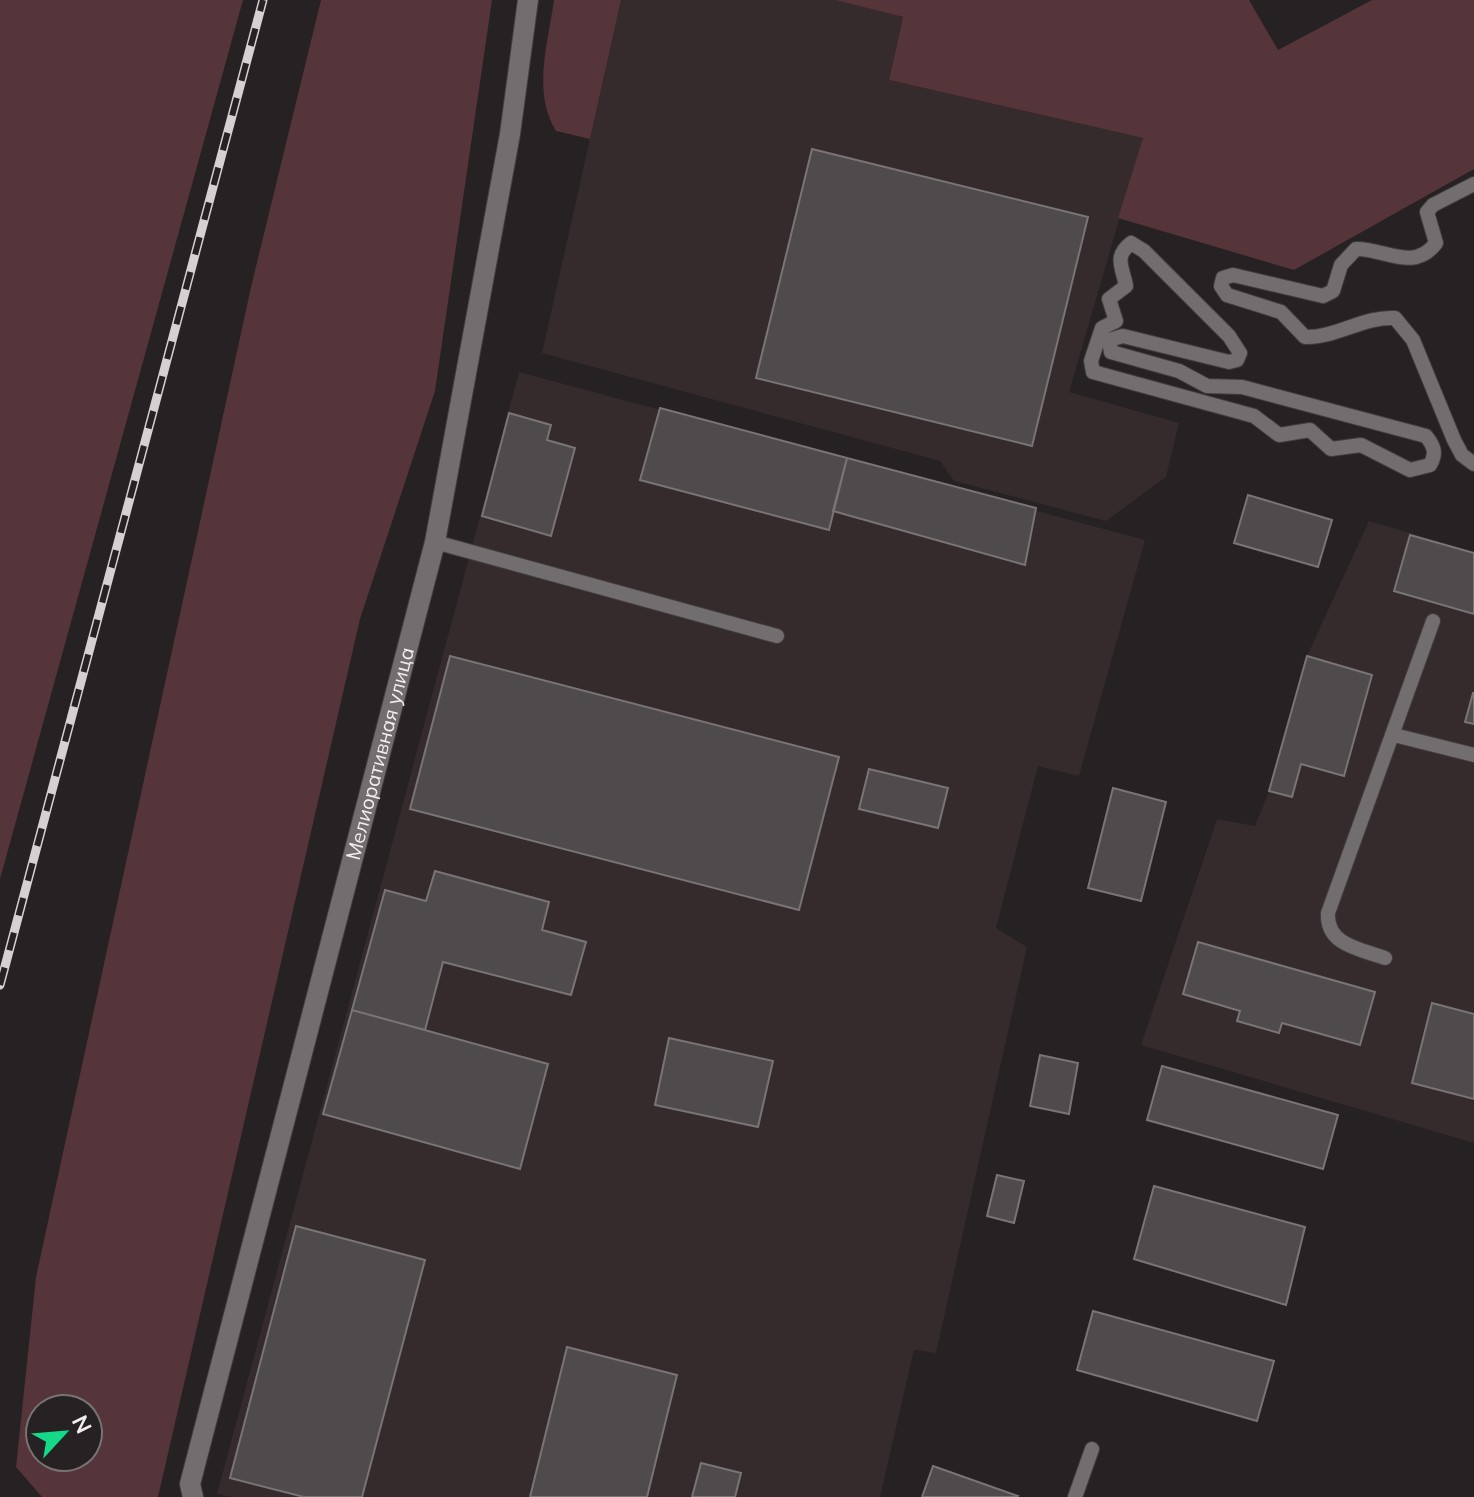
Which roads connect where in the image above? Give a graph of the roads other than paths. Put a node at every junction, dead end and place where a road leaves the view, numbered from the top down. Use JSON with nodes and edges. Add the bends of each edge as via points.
{"nodes":[{"id":1,"x":528,"y":0,"type":"edge"},
{"id":2,"x":1474,"y":184,"type":"edge"},
{"id":3,"x":1121,"y":255,"type":"joint"},
{"id":4,"x":1474,"y":464,"type":"edge"},
{"id":5,"x":435,"y":542,"type":"junction"},
{"id":6,"x":1433,"y":621,"type":"dead end"},
{"id":7,"x":777,"y":636,"type":"dead end"},
{"id":8,"x":1394,"y":735,"type":"junction"},
{"id":9,"x":1474,"y":755,"type":"edge"},
{"id":10,"x":1385,"y":958,"type":"dead end"},
{"id":11,"x":1092,"y":1449,"type":"dead end"},
{"id":12,"x":193,"y":1497,"type":"edge"},
{"id":13,"x":1075,"y":1497,"type":"edge"}],
"edges":[{"from":1,"to":5,"type":"street","name":"Мелиоративная улица","via":[[510,134]]},
{"from":2,"to":4,"type":"lane","via":[[1427,212],[1436,243],[1431,250],[1415,258],[1356,249],[1341,265],[1333,291],[1323,296],[1233,275],[1223,278],[1221,286],[1227,295],[1281,312],[1305,337],[1395,318],[1413,340],[1462,455]]},
{"from":3,"to":3,"type":"lane","via":[[1118,268],[1126,286],[1109,299],[1116,321],[1099,335],[1091,367],[1098,375],[1254,416],[1279,435],[1310,430],[1331,449],[1361,445],[1410,470],[1430,465],[1435,456],[1426,436],[1242,387],[1207,386],[1179,371],[1111,352],[1109,340],[1123,336],[1229,362],[1240,353],[1144,251],[1131,243]]},
{"from":5,"to":7,"type":"lane"},
{"from":5,"to":12,"type":"street","name":"Мелиоративная улица","via":[[190,1484]]},
{"from":6,"to":8,"type":"lane"},
{"from":8,"to":9,"type":"lane"},
{"from":8,"to":10,"type":"lane","via":[[1327,926],[1348,946]]},
{"from":11,"to":13,"type":"lane"}]}
